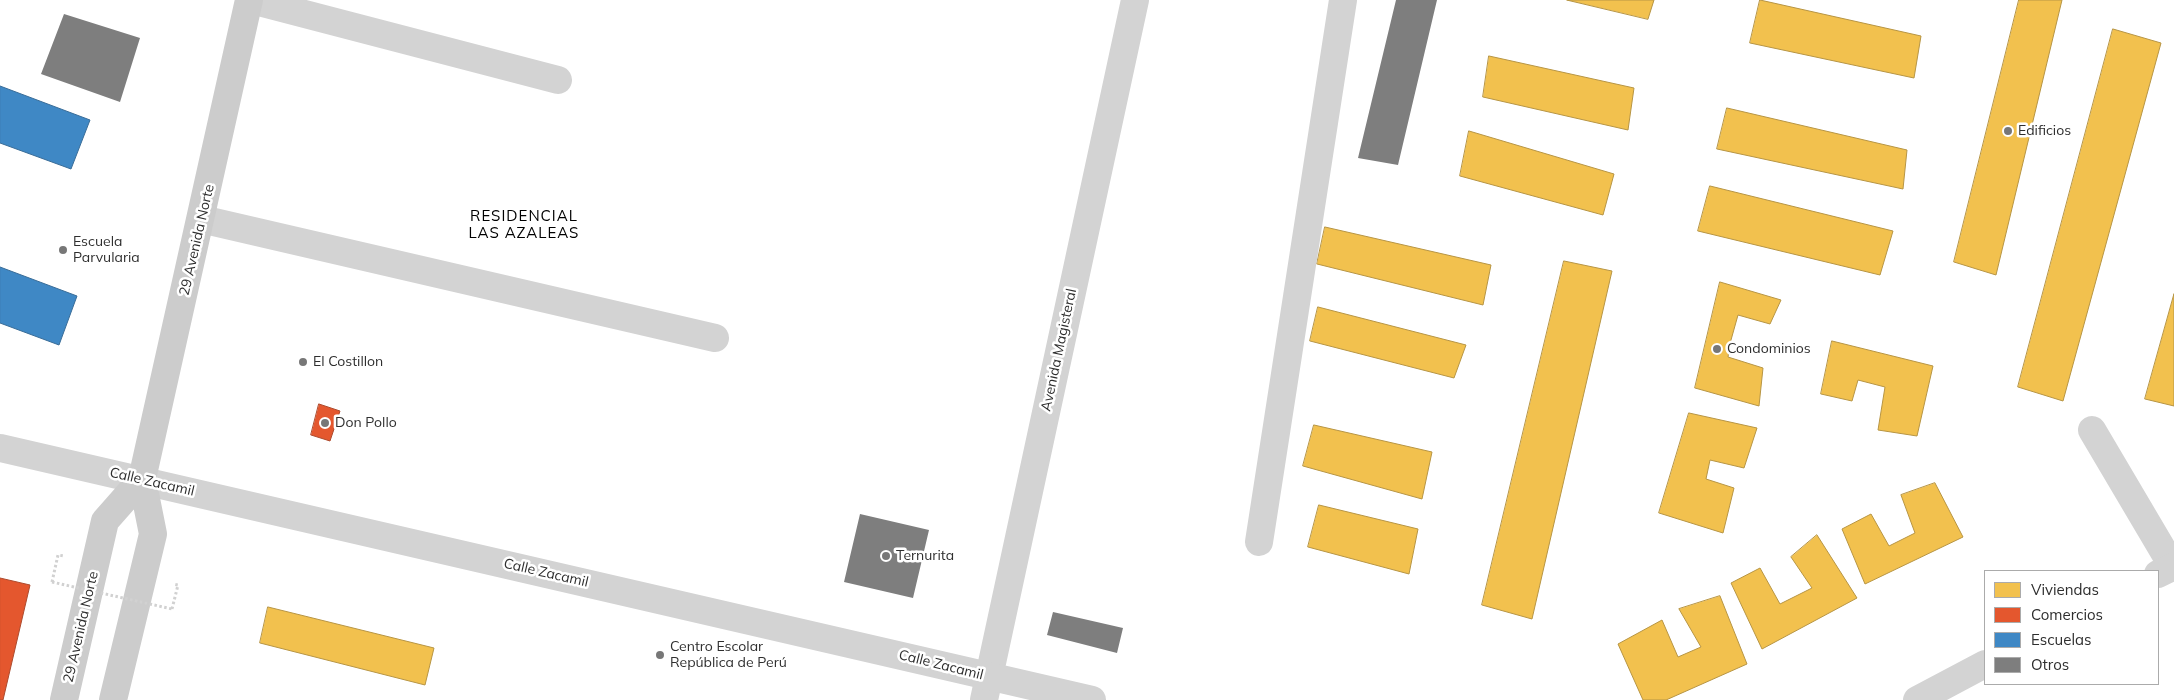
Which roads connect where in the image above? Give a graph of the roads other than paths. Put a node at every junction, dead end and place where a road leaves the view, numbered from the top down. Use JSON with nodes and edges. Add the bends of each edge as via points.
{"nodes":[{"id":1,"x":250,"y":0,"type":"edge"},
{"id":2,"x":1135,"y":0,"type":"edge"},
{"id":3,"x":1343,"y":0,"type":"edge"},
{"id":4,"x":558,"y":80,"type":"dead end"},
{"id":5,"x":201,"y":219,"type":"junction"},
{"id":6,"x":715,"y":338,"type":"dead end"},
{"id":7,"x":2092,"y":430,"type":"dead end"},
{"id":8,"x":0,"y":448,"type":"edge"},
{"id":9,"x":142,"y":479,"type":"junction"},
{"id":10,"x":1259,"y":542,"type":"dead end"},
{"id":11,"x":2168,"y":569,"type":"edge"},
{"id":12,"x":1984,"y":665,"type":"edge"},
{"id":13,"x":986,"y":689,"type":"edge"},
{"id":14,"x":64,"y":700,"type":"edge"},
{"id":15,"x":112,"y":700,"type":"edge"},
{"id":16,"x":1092,"y":700,"type":"edge"},
{"id":17,"x":1917,"y":700,"type":"edge"}],
"edges":[{"from":1,"to":4,"type":"street"},
{"from":1,"to":5,"type":"main road","name":"29 Avenida Norte"},
{"from":2,"to":13,"type":"street","name":"Avenida Magisteral"},
{"from":3,"to":10,"type":"street"},
{"from":5,"to":6,"type":"street"},
{"from":5,"to":9,"type":"main road","name":"29 Avenida Norte"},
{"from":7,"to":11,"type":"street"},
{"from":8,"to":9,"type":"street","name":"Calle Zacamil"},
{"from":9,"to":13,"type":"street","name":"Calle Zacamil","via":[[934,662]]},
{"from":9,"to":14,"type":"main road","name":"29 Avenida Norte","via":[[105,522]]},
{"from":9,"to":15,"type":"main road","name":"29 Avenida Norte","via":[[153,534]]},
{"from":12,"to":17,"type":"street"},
{"from":13,"to":16,"type":"street","name":"Calle Zacamil"}]}
